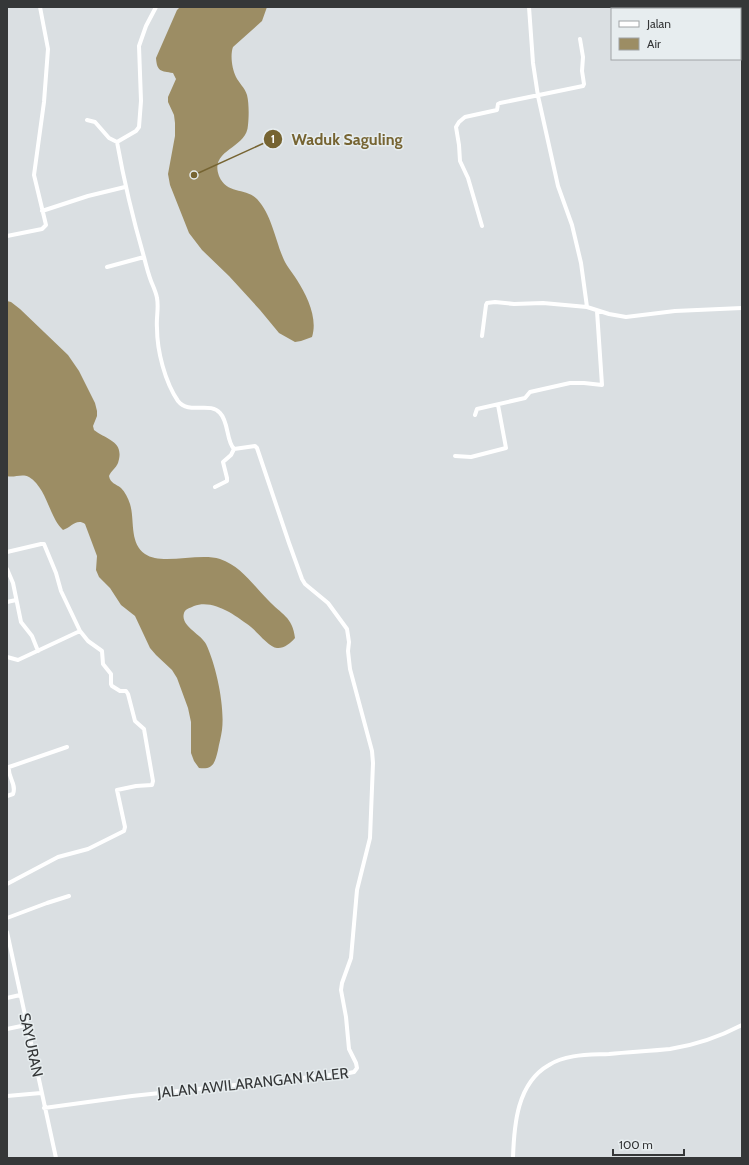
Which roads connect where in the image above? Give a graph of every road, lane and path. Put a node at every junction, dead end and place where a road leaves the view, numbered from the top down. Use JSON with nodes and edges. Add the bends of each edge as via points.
{"nodes":[{"id":1,"x":40,"y":7,"type":"edge"},
{"id":2,"x":156,"y":7,"type":"edge"},
{"id":3,"x":529,"y":7,"type":"edge"},
{"id":4,"x":580,"y":39,"type":"dead end"},
{"id":5,"x":538,"y":96,"type":"junction"},
{"id":6,"x":87,"y":120,"type":"dead end"},
{"id":7,"x":117,"y":142,"type":"junction"},
{"id":8,"x":125,"y":187,"type":"junction"},
{"id":9,"x":42,"y":211,"type":"junction"},
{"id":10,"x":482,"y":226,"type":"dead end"},
{"id":11,"x":7,"y":234,"type":"edge"},
{"id":12,"x":144,"y":257,"type":"junction"},
{"id":13,"x":107,"y":267,"type":"dead end"},
{"id":14,"x":587,"y":307,"type":"junction"},
{"id":15,"x":742,"y":308,"type":"edge"},
{"id":16,"x":597,"y":311,"type":"junction"},
{"id":17,"x":482,"y":336,"type":"dead end"},
{"id":18,"x":498,"y":405,"type":"junction"},
{"id":19,"x":475,"y":415,"type":"dead end"},
{"id":20,"x":234,"y":449,"type":"junction"},
{"id":21,"x":455,"y":456,"type":"dead end"},
{"id":22,"x":215,"y":487,"type":"dead end"},
{"id":23,"x":7,"y":552,"type":"edge"},
{"id":24,"x":7,"y":569,"type":"edge"},
{"id":25,"x":16,"y":600,"type":"junction"},
{"id":26,"x":7,"y":602,"type":"edge"},
{"id":27,"x":80,"y":631,"type":"junction"},
{"id":28,"x":38,"y":651,"type":"junction"},
{"id":29,"x":7,"y":657,"type":"edge"},
{"id":30,"x":67,"y":747,"type":"dead end"},
{"id":31,"x":7,"y":796,"type":"edge"},
{"id":32,"x":7,"y":884,"type":"edge"},
{"id":33,"x":69,"y":896,"type":"dead end"},
{"id":34,"x":7,"y":918,"type":"edge"},
{"id":35,"x":7,"y":932,"type":"edge"},
{"id":36,"x":20,"y":995,"type":"junction"},
{"id":37,"x":7,"y":998,"type":"edge"},
{"id":38,"x":26,"y":1025,"type":"junction"},
{"id":39,"x":742,"y":1025,"type":"edge"},
{"id":40,"x":7,"y":1029,"type":"edge"},
{"id":41,"x":41,"y":1093,"type":"junction"},
{"id":42,"x":7,"y":1096,"type":"edge"},
{"id":43,"x":44,"y":1108,"type":"junction"},
{"id":44,"x":56,"y":1158,"type":"edge"},
{"id":45,"x":513,"y":1158,"type":"edge"}],
"edges":[{"from":1,"to":9,"type":"street","via":[[48,49],[34,175]]},
{"from":2,"to":7,"type":"street","via":[[139,46],[139,127]]},
{"from":3,"to":5,"type":"street","via":[[532,63]]},
{"from":4,"to":5,"type":"street","via":[[584,85]]},
{"from":5,"to":10,"type":"street","via":[[500,103],[497,110],[465,117],[457,124],[459,160],[468,178]]},
{"from":5,"to":14,"type":"street","via":[[558,186],[572,225],[581,263]]},
{"from":6,"to":7,"type":"street","via":[[95,122],[109,138]]},
{"from":7,"to":8,"type":"street"},
{"from":8,"to":9,"type":"street"},
{"from":8,"to":12,"type":"street"},
{"from":9,"to":11,"type":"street","via":[[46,222],[44,228]]},
{"from":12,"to":13,"type":"street"},
{"from":12,"to":20,"type":"street","via":[[157,296],[159,355],[178,401],[183,406],[215,409],[220,412]]},
{"from":14,"to":16,"type":"street"},
{"from":14,"to":17,"type":"street","via":[[543,303],[487,303]]},
{"from":15,"to":16,"type":"street","via":[[675,311],[626,317]]},
{"from":16,"to":18,"type":"street","via":[[602,385],[570,383],[529,392],[525,398]]},
{"from":18,"to":19,"type":"street","via":[[477,409]]},
{"from":18,"to":21,"type":"street","via":[[506,448],[471,457]]},
{"from":20,"to":22,"type":"street","via":[[223,462],[227,481]]},
{"from":20,"to":43,"type":"street","name":"JALAN AWILARANGAN KALER","via":[[255,446],[258,448],[302,579],[328,603],[347,629],[350,669],[372,751],[370,838],[357,890],[351,958],[341,990],[349,1049],[357,1068],[349,1073]]},
{"from":23,"to":27,"type":"street","via":[[44,544],[61,591]]},
{"from":24,"to":25,"type":"street"},
{"from":25,"to":26,"type":"street"},
{"from":25,"to":28,"type":"street","via":[[21,622],[32,636]]},
{"from":27,"to":28,"type":"street"},
{"from":27,"to":32,"type":"street","via":[[102,652],[103,664],[110,672],[112,686],[128,694],[135,721],[144,729],[153,782],[152,785],[117,790],[126,827],[124,831],[88,849],[58,857]]},
{"from":28,"to":29,"type":"street","via":[[18,660]]},
{"from":30,"to":31,"type":"street","via":[[9,767],[15,789],[14,794]]},
{"from":33,"to":34,"type":"street"},
{"from":35,"to":36,"type":"street","name":"SAYURAN"},
{"from":36,"to":37,"type":"street"},
{"from":36,"to":38,"type":"street","name":"SAYURAN"},
{"from":38,"to":40,"type":"street"},
{"from":38,"to":41,"type":"street","name":"SAYURAN"},
{"from":39,"to":45,"type":"street","via":[[686,1046],[571,1057],[549,1065],[533,1078],[521,1100]]},
{"from":41,"to":42,"type":"street"},
{"from":41,"to":43,"type":"street","name":"SAYURAN"},
{"from":43,"to":44,"type":"street","name":"SAYURAN"}]}
